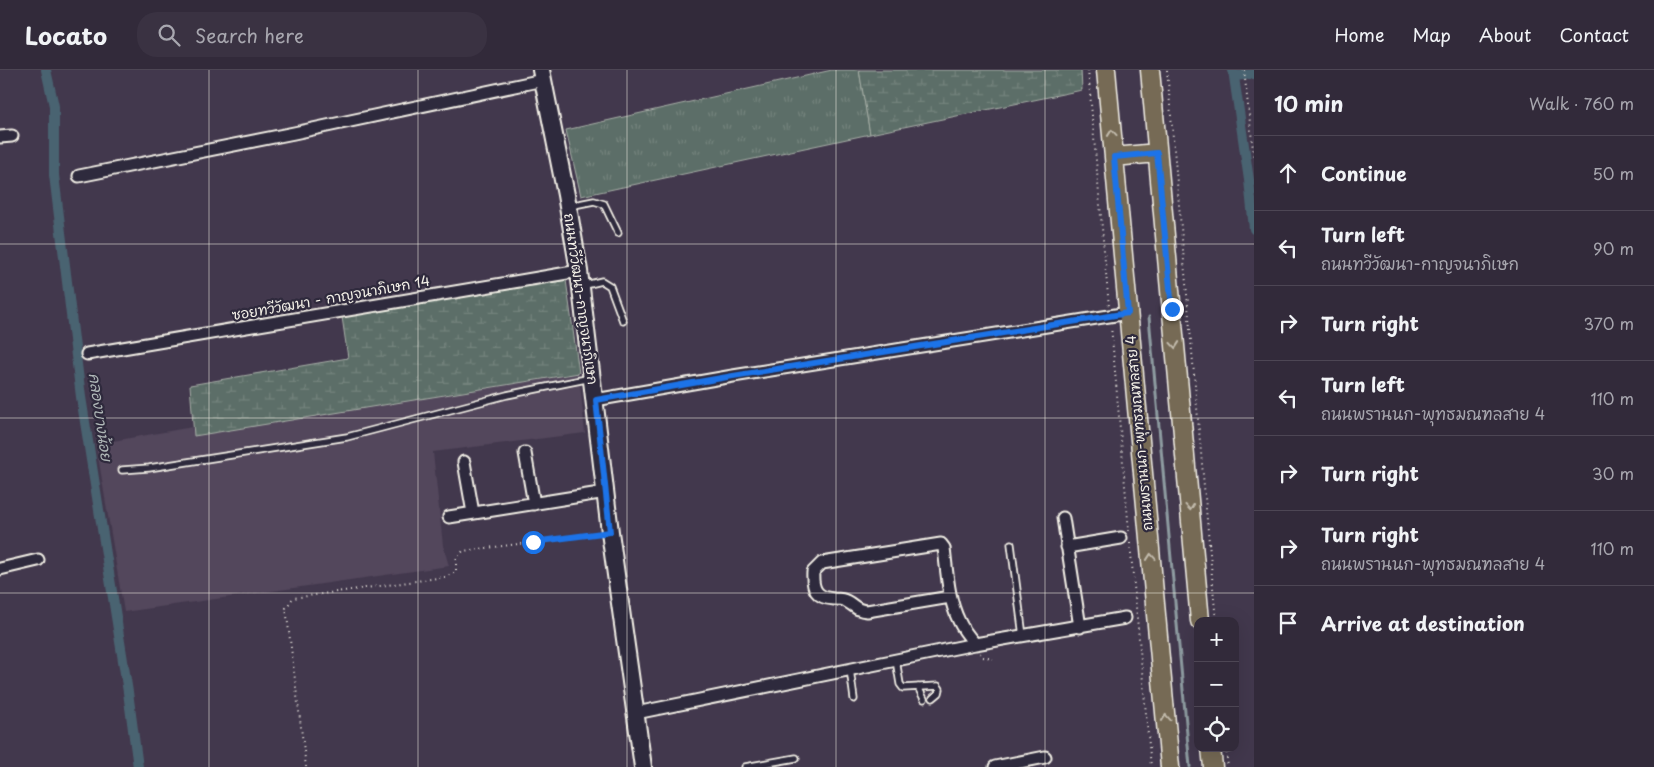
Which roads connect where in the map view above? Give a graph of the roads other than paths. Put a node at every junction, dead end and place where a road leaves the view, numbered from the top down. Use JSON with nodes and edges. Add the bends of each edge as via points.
{"nodes":[{"id":1,"x":1106,"y":70,"type":"edge"},
{"id":2,"x":1150,"y":70,"type":"edge"},
{"id":3,"x":542,"y":75,"type":"edge"},
{"id":4,"x":1157,"y":153,"type":"junction"},
{"id":5,"x":1114,"y":157,"type":"junction"},
{"id":6,"x":79,"y":176,"type":"dead end"},
{"id":7,"x":568,"y":206,"type":"junction"},
{"id":8,"x":618,"y":233,"type":"dead end"},
{"id":9,"x":580,"y":279,"type":"junction"},
{"id":10,"x":1128,"y":313,"type":"junction"},
{"id":11,"x":623,"y":320,"type":"dead end"},
{"id":12,"x":87,"y":354,"type":"dead end"},
{"id":13,"x":593,"y":378,"type":"junction"},
{"id":14,"x":596,"y":400,"type":"junction"},
{"id":15,"x":525,"y":453,"type":"dead end"},
{"id":16,"x":464,"y":462,"type":"dead end"},
{"id":17,"x":122,"y":470,"type":"dead end"},
{"id":18,"x":606,"y":492,"type":"junction"},
{"id":19,"x":534,"y":504,"type":"junction"},
{"id":20,"x":473,"y":513,"type":"junction"},
{"id":21,"x":449,"y":516,"type":"dead end"},
{"id":22,"x":1063,"y":518,"type":"dead end"},
{"id":23,"x":1121,"y":538,"type":"dead end"},
{"id":24,"x":1011,"y":544,"type":"dead end"},
{"id":25,"x":1067,"y":547,"type":"junction"},
{"id":26,"x":38,"y":560,"type":"dead end"},
{"id":27,"x":0,"y":569,"type":"edge"},
{"id":28,"x":950,"y":596,"type":"junction"},
{"id":29,"x":1200,"y":617,"type":"edge"},
{"id":30,"x":1125,"y":618,"type":"dead end"},
{"id":31,"x":1080,"y":626,"type":"junction"},
{"id":32,"x":1024,"y":636,"type":"junction"},
{"id":33,"x":975,"y":644,"type":"junction"},
{"id":34,"x":896,"y":660,"type":"junction"},
{"id":35,"x":850,"y":670,"type":"junction"},
{"id":36,"x":918,"y":687,"type":"junction"},
{"id":37,"x":933,"y":698,"type":"dead end"},
{"id":38,"x":854,"y":699,"type":"dead end"},
{"id":39,"x":924,"y":699,"type":"dead end"},
{"id":40,"x":636,"y":713,"type":"junction"},
{"id":41,"x":1212,"y":752,"type":"edge"},
{"id":42,"x":1045,"y":757,"type":"dead end"},
{"id":43,"x":796,"y":758,"type":"dead end"},
{"id":44,"x":643,"y":767,"type":"edge"},
{"id":45,"x":745,"y":767,"type":"edge"},
{"id":46,"x":995,"y":767,"type":"edge"},
{"id":47,"x":1170,"y":767,"type":"edge"},
{"id":48,"x":1213,"y":767,"type":"edge"}],
"edges":[{"from":5,"to":1,"type":"main road","name":"ถนนพรานนก-พุทธมณฑลสาย 4","one_way":true},
{"from":2,"to":4,"type":"main road"},
{"from":3,"to":6,"type":"street","via":[[294,133]]},
{"from":3,"to":7,"type":"street","name":"ถนนทวีวัฒนา-กาญจนาภิเษก"},
{"from":4,"to":5,"type":"main road"},
{"from":4,"to":29,"type":"main road","one_way":true},
{"from":5,"to":10,"type":"main road","name":"ถนนพรานนก-พุทธมณฑลสาย 4"},
{"from":7,"to":8,"type":"lane","via":[[594,202],[604,204]]},
{"from":7,"to":9,"type":"street","name":"ถนนทวีวัฒนา-กาญจนาภิเษก"},
{"from":9,"to":11,"type":"lane","via":[[602,281],[610,286]]},
{"from":9,"to":12,"type":"street","name":"ซอยทวีวัฒนา - กาญจนาภิเษก 14"},
{"from":9,"to":13,"type":"street","name":"ถนนทวีวัฒนา-กาญจนาภิเษก"},
{"from":10,"to":14,"type":"street"},
{"from":47,"to":10,"type":"main road","name":"ถนนพรานนก-พุทธมณฑลสาย 4","one_way":true},
{"from":13,"to":14,"type":"street","name":"ถนนทวีวัฒนา-กาญจนาภิเษก"},
{"from":13,"to":17,"type":"lane","via":[[507,395],[347,437]]},
{"from":14,"to":18,"type":"street","name":"ถนนทวีวัฒนา-กาญจนาภิเษก"},
{"from":15,"to":19,"type":"street"},
{"from":16,"to":20,"type":"street"},
{"from":18,"to":19,"type":"street"},
{"from":18,"to":40,"type":"street","name":"ถนนทวีวัฒนา-กาญจนาภิเษก"},
{"from":19,"to":20,"type":"street"},
{"from":20,"to":21,"type":"street"},
{"from":22,"to":25,"type":"street"},
{"from":23,"to":25,"type":"street"},
{"from":24,"to":32,"type":"lane"},
{"from":25,"to":31,"type":"street"},
{"from":26,"to":27,"type":"street"},
{"from":28,"to":28,"type":"street","via":[[941,544],[822,563],[813,572],[812,585],[818,594],[845,600],[857,610],[868,611]]},
{"from":28,"to":33,"type":"street","via":[[959,621]]},
{"from":30,"to":31,"type":"street"},
{"from":31,"to":32,"type":"street"},
{"from":32,"to":33,"type":"street"},
{"from":33,"to":34,"type":"street"},
{"from":34,"to":35,"type":"street"},
{"from":34,"to":36,"type":"lane","via":[[902,688]]},
{"from":35,"to":38,"type":"lane"},
{"from":35,"to":40,"type":"street"},
{"from":36,"to":37,"type":"lane","via":[[938,686],[939,694]]},
{"from":36,"to":39,"type":"lane"},
{"from":40,"to":44,"type":"street","name":"ถนนทวีวัฒนา-กาญจนาภิเษก"},
{"from":41,"to":48,"type":"main road"},
{"from":42,"to":46,"type":"street"},
{"from":43,"to":45,"type":"lane"}]}
